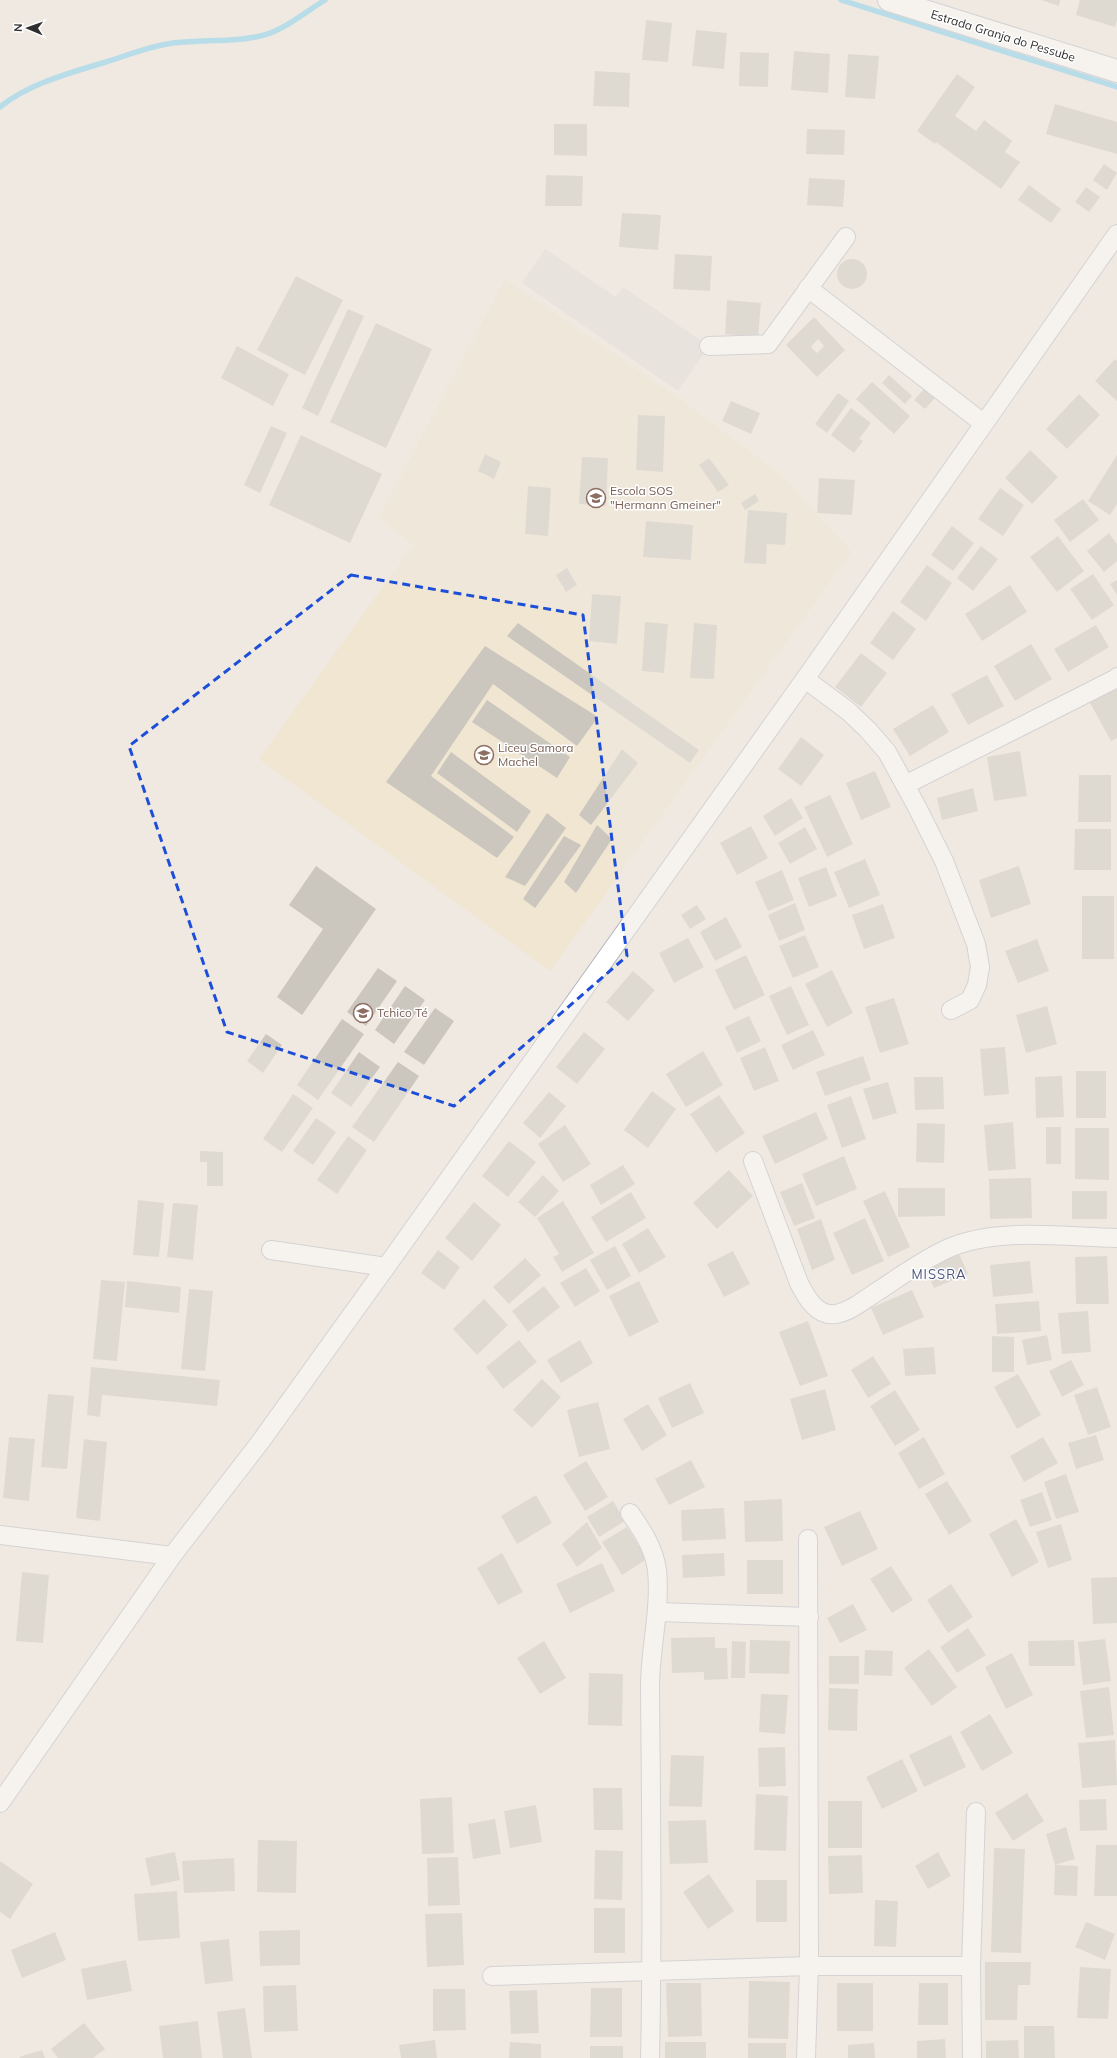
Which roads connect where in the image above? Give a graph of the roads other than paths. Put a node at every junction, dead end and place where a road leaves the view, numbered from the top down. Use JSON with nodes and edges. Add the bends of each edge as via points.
{"nodes":[{"id":1,"x":889,"y":0,"type":"edge"},
{"id":2,"x":1117,"y":71,"type":"edge"},
{"id":3,"x":1117,"y":234,"type":"edge"},
{"id":4,"x":846,"y":237,"type":"dead end"},
{"id":5,"x":808,"y":288,"type":"junction"},
{"id":6,"x":709,"y":346,"type":"dead end"},
{"id":7,"x":983,"y":423,"type":"junction"},
{"id":8,"x":1117,"y":677,"type":"edge"},
{"id":9,"x":805,"y":679,"type":"junction"},
{"id":10,"x":905,"y":785,"type":"junction"},
{"id":11,"x":951,"y":1010,"type":"dead end"},
{"id":12,"x":753,"y":1161,"type":"dead end"},
{"id":13,"x":1117,"y":1238,"type":"edge"},
{"id":14,"x":270,"y":1250,"type":"dead end"},
{"id":15,"x":386,"y":1267,"type":"junction"},
{"id":16,"x":630,"y":1513,"type":"dead end"},
{"id":17,"x":0,"y":1534,"type":"edge"},
{"id":18,"x":808,"y":1539,"type":"dead end"},
{"id":19,"x":172,"y":1556,"type":"junction"},
{"id":20,"x":658,"y":1612,"type":"junction"},
{"id":21,"x":809,"y":1617,"type":"junction"},
{"id":22,"x":0,"y":1803,"type":"edge"},
{"id":23,"x":976,"y":1812,"type":"dead end"},
{"id":24,"x":809,"y":1966,"type":"junction"},
{"id":25,"x":971,"y":1966,"type":"junction"},
{"id":26,"x":652,"y":1972,"type":"junction"},
{"id":27,"x":492,"y":1976,"type":"dead end"},
{"id":28,"x":650,"y":2058,"type":"edge"},
{"id":29,"x":806,"y":2058,"type":"edge"},
{"id":30,"x":972,"y":2058,"type":"edge"}],
"edges":[{"from":1,"to":2,"type":"main road","name":"Estrada Granja do Pessube"},
{"from":3,"to":7,"type":"street"},
{"from":4,"to":5,"type":"street"},
{"from":5,"to":6,"type":"street","via":[[768,344]]},
{"from":5,"to":7,"type":"street"},
{"from":7,"to":9,"type":"street"},
{"from":8,"to":10,"type":"street"},
{"from":9,"to":10,"type":"street","via":[[848,711],[868,730],[887,752]]},
{"from":9,"to":15,"type":"street"},
{"from":10,"to":11,"type":"street","via":[[944,862],[976,944],[980,967],[977,985],[970,1000]]},
{"from":12,"to":13,"type":"street","via":[[798,1283],[809,1300],[821,1311],[835,1314],[851,1309],[917,1265],[949,1248],[973,1240],[1004,1235]]},
{"from":14,"to":15,"type":"street"},
{"from":15,"to":19,"type":"street","via":[[261,1441]]},
{"from":16,"to":20,"type":"street","via":[[653,1552],[657,1570]]},
{"from":17,"to":19,"type":"street"},
{"from":18,"to":21,"type":"street"},
{"from":19,"to":22,"type":"street"},
{"from":20,"to":21,"type":"street"},
{"from":20,"to":26,"type":"street","via":[[650,1665]]},
{"from":21,"to":24,"type":"street"},
{"from":23,"to":25,"type":"street"},
{"from":24,"to":25,"type":"street"},
{"from":24,"to":26,"type":"street"},
{"from":24,"to":29,"type":"street"},
{"from":25,"to":30,"type":"street"},
{"from":26,"to":27,"type":"street"},
{"from":26,"to":28,"type":"street"}]}
